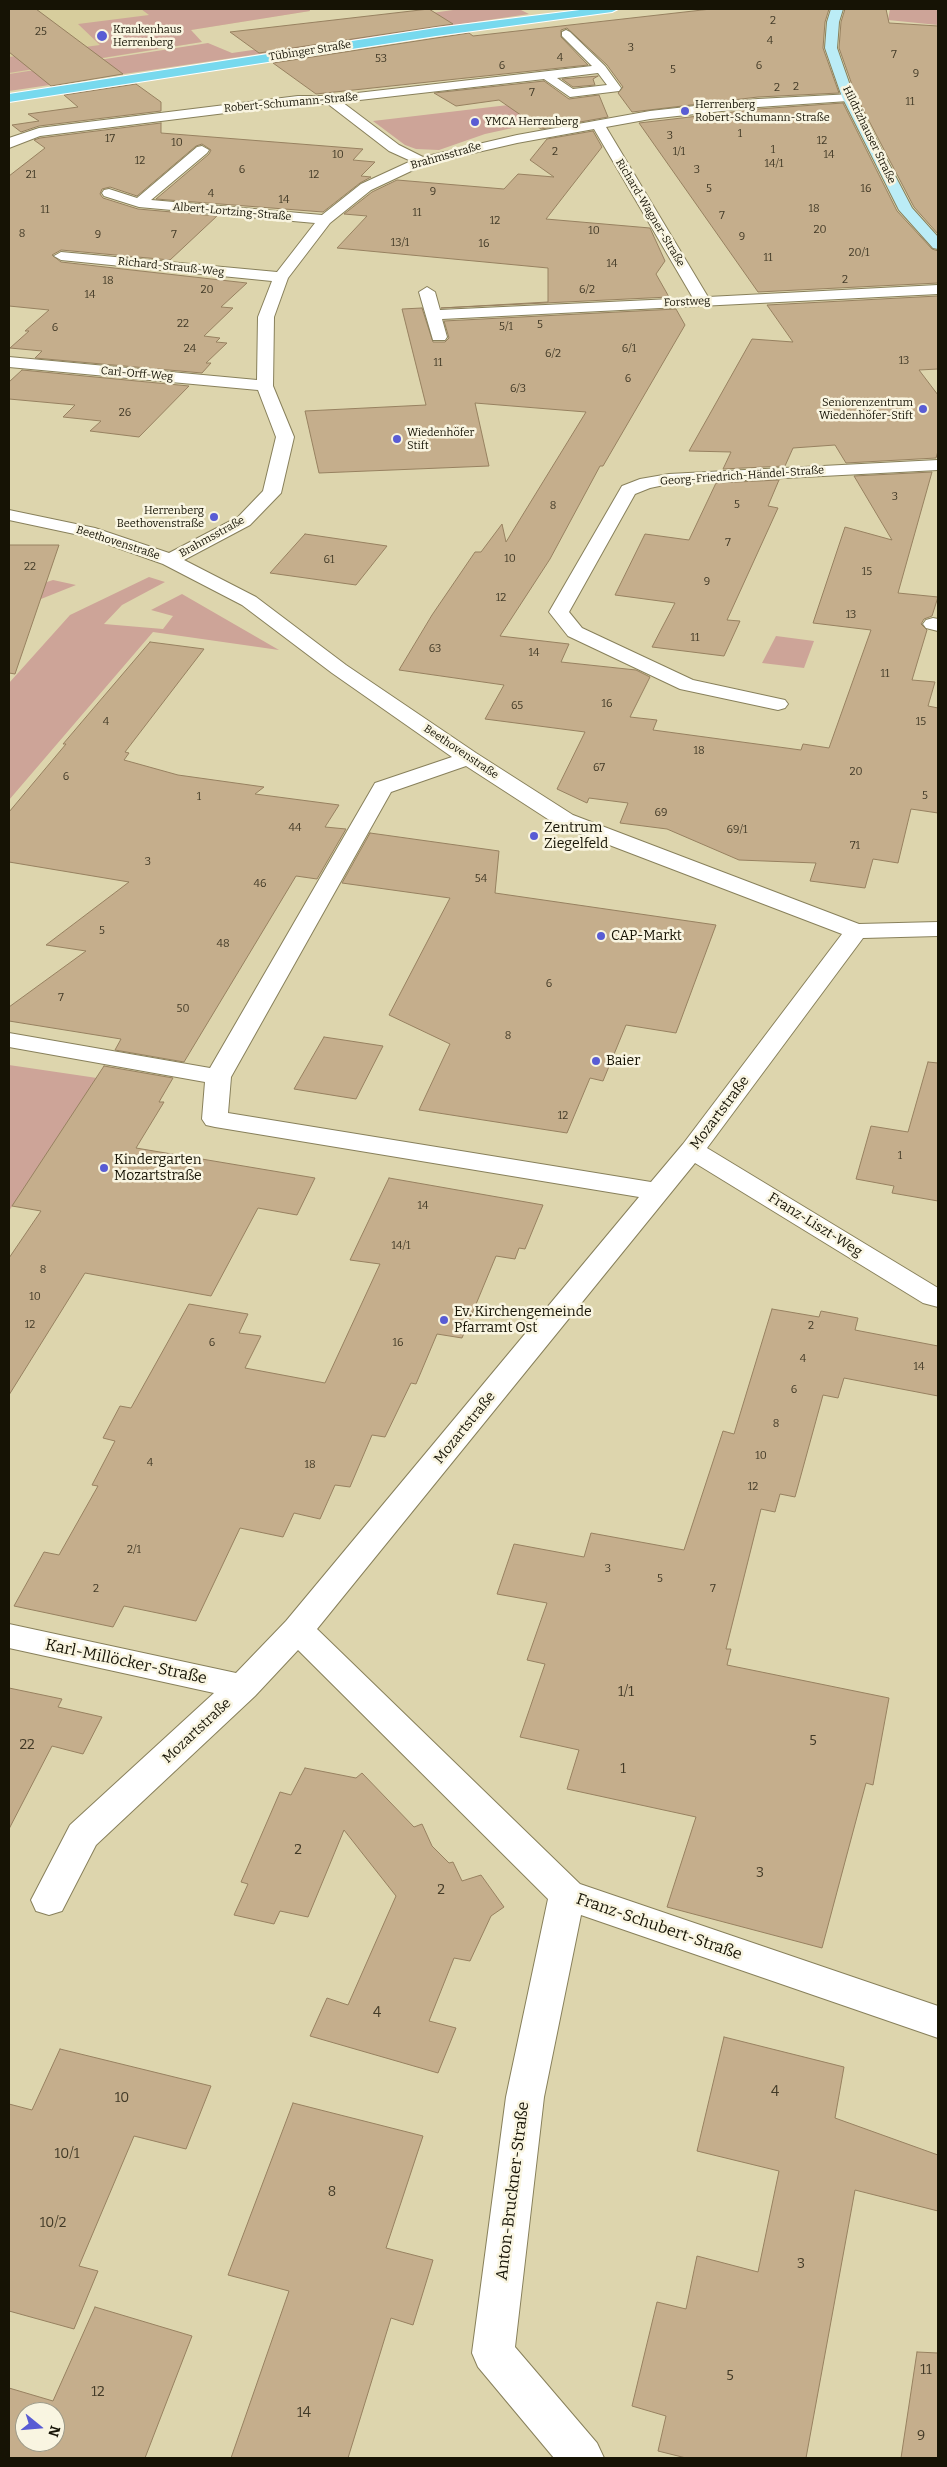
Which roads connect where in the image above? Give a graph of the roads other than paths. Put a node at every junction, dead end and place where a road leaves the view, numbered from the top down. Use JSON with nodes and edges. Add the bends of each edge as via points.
{"nodes":[{"id":1,"x":612,"y":9,"type":"edge"},
{"id":2,"x":835,"y":10,"type":"edge"},
{"id":3,"x":566,"y":34,"type":"dead end"},
{"id":4,"x":601,"y":69,"type":"junction"},
{"id":5,"x":546,"y":75,"type":"junction"},
{"id":6,"x":848,"y":97,"type":"junction"},
{"id":7,"x":9,"y":98,"type":"edge"},
{"id":8,"x":330,"y":100,"type":"junction"},
{"id":9,"x":598,"y":124,"type":"junction"},
{"id":10,"x":9,"y":144,"type":"edge"},
{"id":11,"x":202,"y":150,"type":"dead end"},
{"id":12,"x":422,"y":161,"type":"junction"},
{"id":13,"x":109,"y":192,"type":"dead end"},
{"id":14,"x":140,"y":203,"type":"junction"},
{"id":15,"x":325,"y":220,"type":"junction"},
{"id":16,"x":938,"y":245,"type":"edge"},
{"id":17,"x":61,"y":256,"type":"dead end"},
{"id":18,"x":281,"y":278,"type":"junction"},
{"id":19,"x":938,"y":290,"type":"edge"},
{"id":20,"x":427,"y":292,"type":"dead end"},
{"id":21,"x":703,"y":301,"type":"junction"},
{"id":22,"x":435,"y":315,"type":"junction"},
{"id":23,"x":439,"y":337,"type":"dead end"},
{"id":24,"x":9,"y":362,"type":"edge"},
{"id":25,"x":265,"y":386,"type":"junction"},
{"id":26,"x":938,"y":465,"type":"edge"},
{"id":27,"x":9,"y":515,"type":"edge"},
{"id":28,"x":170,"y":560,"type":"junction"},
{"id":29,"x":778,"y":704,"type":"dead end"},
{"id":30,"x":468,"y":758,"type":"junction"},
{"id":31,"x":938,"y":929,"type":"edge"},
{"id":32,"x":856,"y":931,"type":"junction"},
{"id":33,"x":9,"y":1040,"type":"edge"},
{"id":34,"x":218,"y":1077,"type":"junction"},
{"id":35,"x":692,"y":1150,"type":"junction"},
{"id":36,"x":659,"y":1192,"type":"junction"},
{"id":37,"x":938,"y":1298,"type":"edge"},
{"id":38,"x":298,"y":1630,"type":"junction"},
{"id":39,"x":9,"y":1636,"type":"edge"},
{"id":40,"x":243,"y":1687,"type":"junction"},
{"id":41,"x":567,"y":1895,"type":"junction"},
{"id":42,"x":49,"y":1900,"type":"dead end"},
{"id":43,"x":938,"y":2022,"type":"edge"},
{"id":44,"x":582,"y":2458,"type":"edge"}],
"edges":[{"from":1,"to":7,"type":"main road","name":"Tübinger Straße","via":[[436,32]]},
{"from":2,"to":6,"type":"main road","name":"Hildrizhauser Straße","via":[[831,48]]},
{"from":3,"to":4,"type":"street"},
{"from":4,"to":5,"type":"street","name":"Robert-Schumann-Straße"},
{"from":4,"to":5,"type":"street","via":[[615,88],[570,93]]},
{"from":5,"to":8,"type":"street","name":"Robert-Schumann-Straße"},
{"from":6,"to":9,"type":"street","name":"Brahmsstraße","via":[[758,103]]},
{"from":6,"to":16,"type":"main road","name":"Hildrizhauser Straße","via":[[906,210]]},
{"from":8,"to":10,"type":"street","name":"Robert-Schumann-Straße","via":[[298,100],[39,132]]},
{"from":8,"to":12,"type":"street","via":[[394,148]]},
{"from":9,"to":12,"type":"street","name":"Brahmsstraße","via":[[480,146]]},
{"from":9,"to":21,"type":"street","name":"Richard-Wagner-Straße"},
{"from":11,"to":14,"type":"street","name":"Albert-Lortzing-Straße"},
{"from":12,"to":15,"type":"street","name":"Brahmsstraße","via":[[366,187]]},
{"from":13,"to":14,"type":"street","name":"Albert-Lortzing-Straße"},
{"from":14,"to":15,"type":"street","name":"Albert-Lortzing-Straße"},
{"from":15,"to":18,"type":"street","name":"Brahmsstraße"},
{"from":17,"to":18,"type":"street","name":"Richard-Strauß-Weg"},
{"from":18,"to":25,"type":"street","name":"Brahmsstraße","via":[[266,317]]},
{"from":19,"to":21,"type":"street","name":"Forstweg"},
{"from":20,"to":22,"type":"street"},
{"from":21,"to":22,"type":"street","name":"Forstweg"},
{"from":22,"to":23,"type":"street"},
{"from":24,"to":25,"type":"street","name":"Carl-Orff-Weg"},
{"from":25,"to":28,"type":"street","name":"Brahmsstraße","via":[[285,437],[272,492],[244,521]]},
{"from":26,"to":29,"type":"street","name":"Georg-Friedrich-Händel-Straße","via":[[669,479],[628,490],[559,612],[575,632],[687,685]]},
{"from":27,"to":28,"type":"street","name":"Beethovenstraße","via":[[89,532]]},
{"from":28,"to":30,"type":"street","name":"Beethovenstraße","via":[[249,600],[336,666]]},
{"from":30,"to":32,"type":"street","name":"Beethovenstraße","via":[[565,820]]},
{"from":30,"to":34,"type":"street","via":[[383,788]]},
{"from":31,"to":32,"type":"street","name":"Beethovenstraße"},
{"from":32,"to":35,"type":"street","name":"Mozartstraße"},
{"from":33,"to":34,"type":"street"},
{"from":34,"to":36,"type":"street","via":[[215,1118]]},
{"from":35,"to":36,"type":"street","name":"Mozartstraße"},
{"from":35,"to":37,"type":"street","name":"Franz-Liszt-Weg","via":[[933,1298]]},
{"from":36,"to":38,"type":"street","name":"Mozartstraße"},
{"from":38,"to":40,"type":"street","name":"Mozartstraße"},
{"from":38,"to":41,"type":"street","name":"Franz-Schubert-Straße"},
{"from":39,"to":40,"type":"street","name":"Karl-Millöcker-Straße"},
{"from":40,"to":42,"type":"street","name":"Mozartstraße","via":[[83,1836]]},
{"from":41,"to":43,"type":"street","name":"Franz-Schubert-Straße"},
{"from":41,"to":44,"type":"street","name":"Anton-Bruckner-Straße","via":[[525,2097],[494,2353]]}]}
